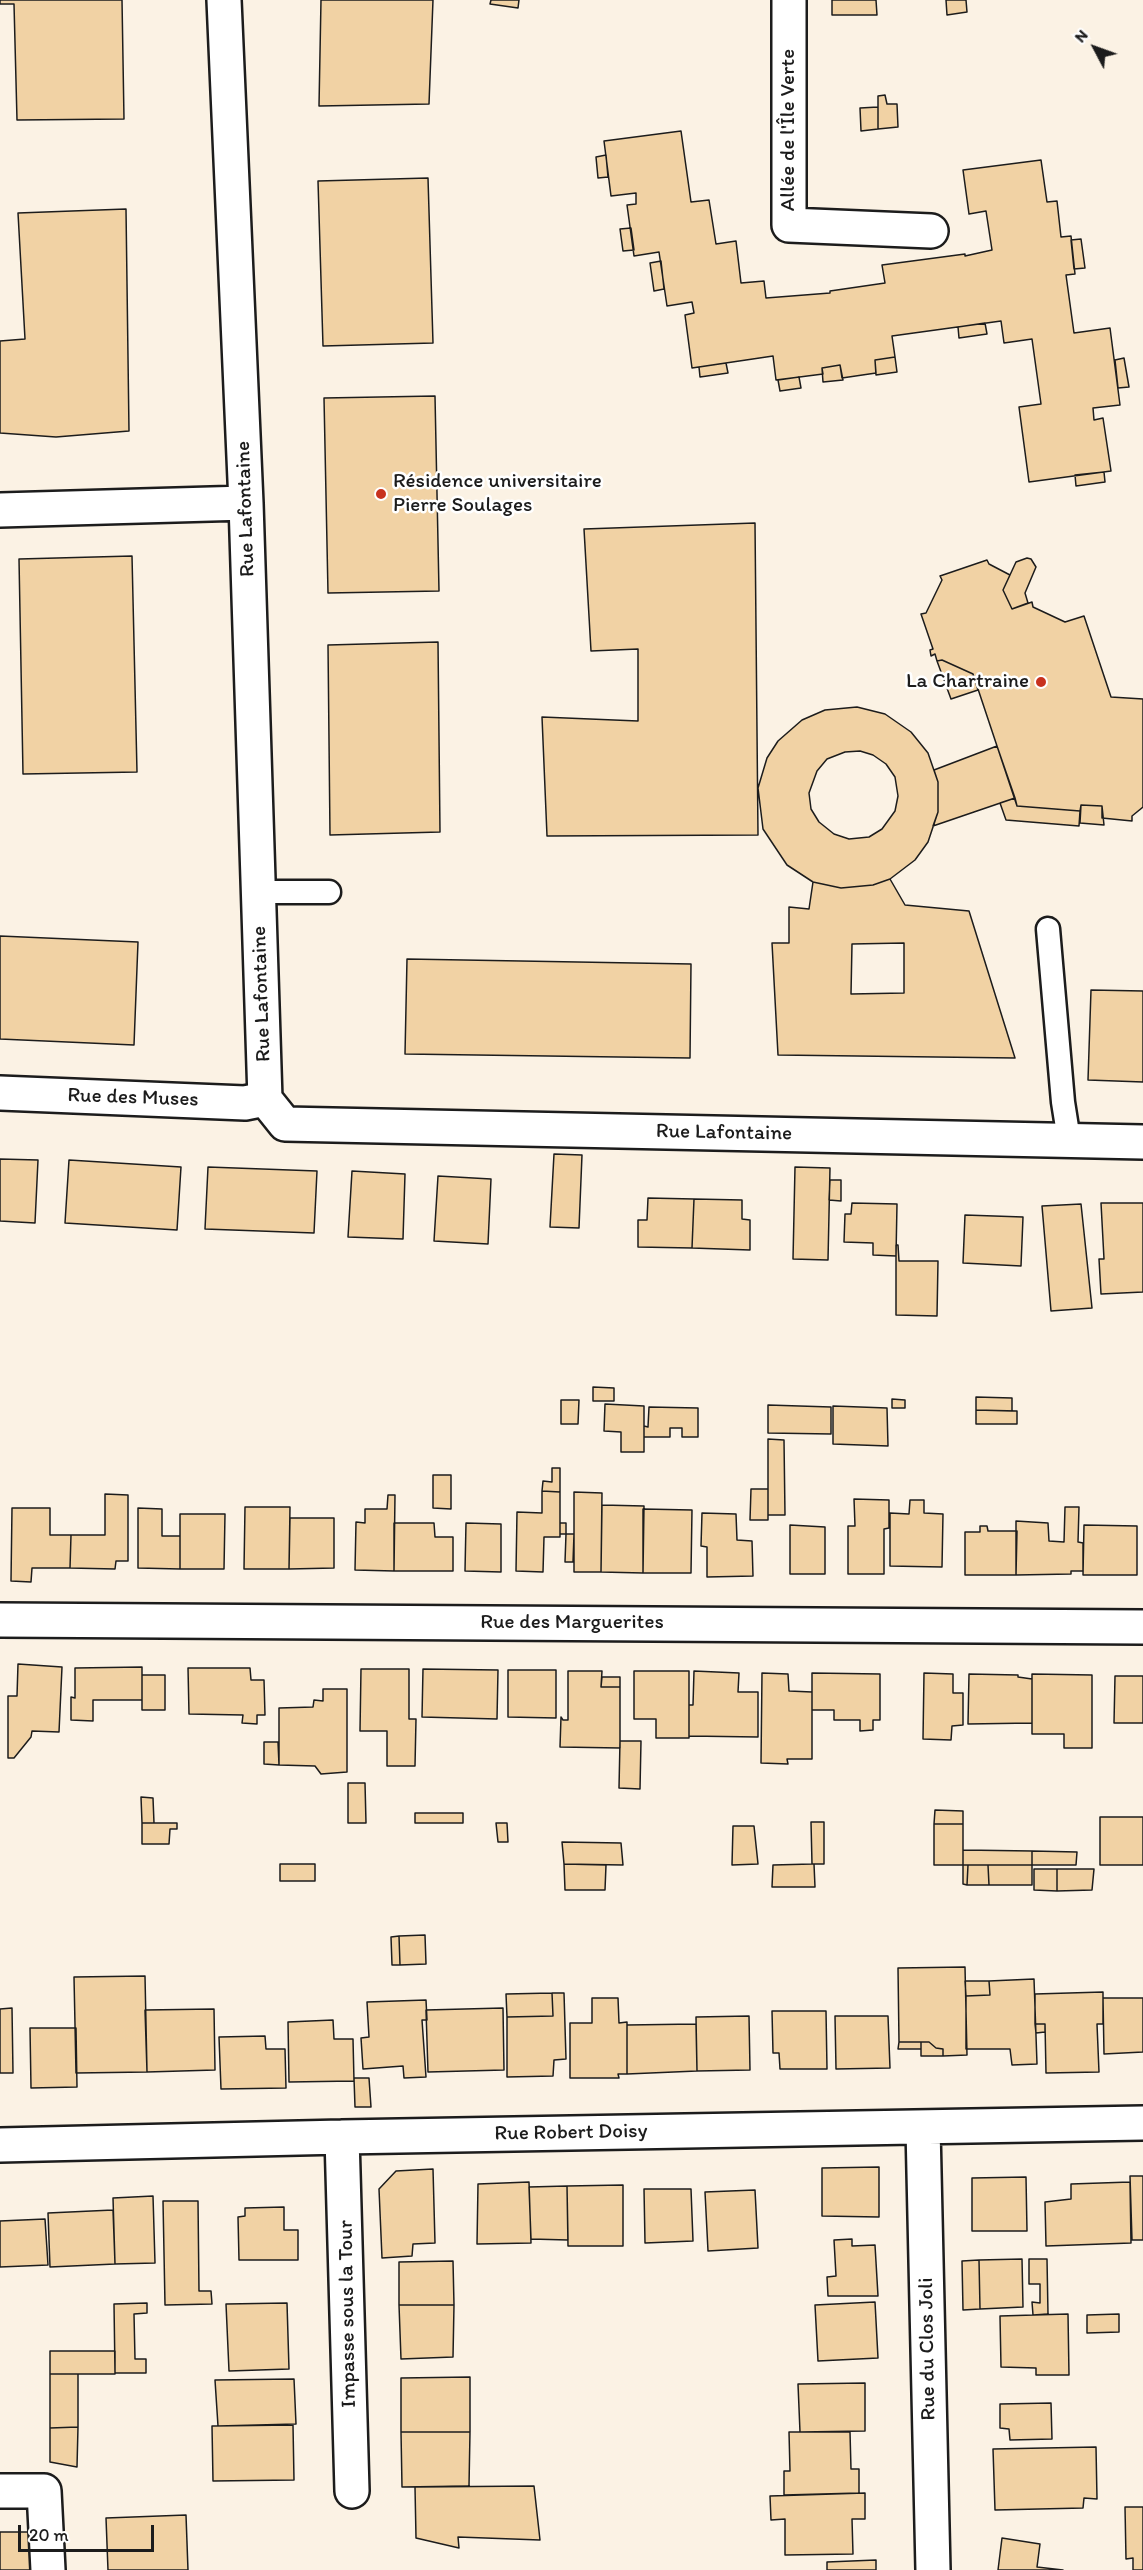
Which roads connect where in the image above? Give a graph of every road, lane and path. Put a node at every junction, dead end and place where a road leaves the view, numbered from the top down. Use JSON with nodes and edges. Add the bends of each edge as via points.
{"nodes":[{"id":1,"x":224,"y":0,"type":"edge"},
{"id":2,"x":789,"y":0,"type":"edge"},
{"id":3,"x":932,"y":231,"type":"dead end"},
{"id":4,"x":246,"y":503,"type":"junction"},
{"id":5,"x":0,"y":510,"type":"edge"},
{"id":6,"x":258,"y":892,"type":"junction"},
{"id":7,"x":329,"y":892,"type":"dead end"},
{"id":8,"x":1048,"y":929,"type":"dead end"},
{"id":9,"x":0,"y":1093,"type":"edge"},
{"id":10,"x":265,"y":1099,"type":"junction"},
{"id":11,"x":1069,"y":1140,"type":"junction"},
{"id":12,"x":1143,"y":1142,"type":"edge"},
{"id":13,"x":0,"y":1620,"type":"edge"},
{"id":14,"x":1143,"y":1627,"type":"edge"},
{"id":15,"x":1143,"y":2123,"type":"edge"},
{"id":16,"x":923,"y":2128,"type":"junction"},
{"id":17,"x":342,"y":2137,"type":"junction"},
{"id":18,"x":0,"y":2145,"type":"edge"},
{"id":19,"x":0,"y":2491,"type":"edge"},
{"id":20,"x":352,"y":2491,"type":"dead end"},
{"id":21,"x":48,"y":2570,"type":"edge"},
{"id":22,"x":933,"y":2570,"type":"edge"}],
"edges":[{"from":1,"to":4,"type":"street","name":"Rue Lafontaine"},
{"from":2,"to":3,"type":"street","name":"Allée de l'Île Verte","via":[[789,225]]},
{"from":4,"to":5,"type":"street"},
{"from":4,"to":6,"type":"street","name":"Rue Lafontaine"},
{"from":6,"to":7,"type":"lane"},
{"from":6,"to":10,"type":"street","name":"Rue Lafontaine"},
{"from":8,"to":11,"type":"lane"},
{"from":9,"to":10,"type":"street","name":"Rue des Muses","via":[[245,1103]]},
{"from":10,"to":11,"type":"street","name":"Rue Lafontaine","via":[[285,1124]]},
{"from":11,"to":12,"type":"street","name":"Rue Lafontaine"},
{"from":13,"to":14,"type":"street","name":"Rue des Marguerites"},
{"from":15,"to":16,"type":"street","name":"Rue Robert Doisy"},
{"from":16,"to":17,"type":"street","name":"Rue Robert Doisy"},
{"from":16,"to":22,"type":"street","name":"Rue du Clos Joli"},
{"from":17,"to":18,"type":"street","name":"Rue Robert Doisy"},
{"from":17,"to":20,"type":"street","name":"Impasse sous la Tour"},
{"from":19,"to":21,"type":"street","via":[[44,2491]]}]}
